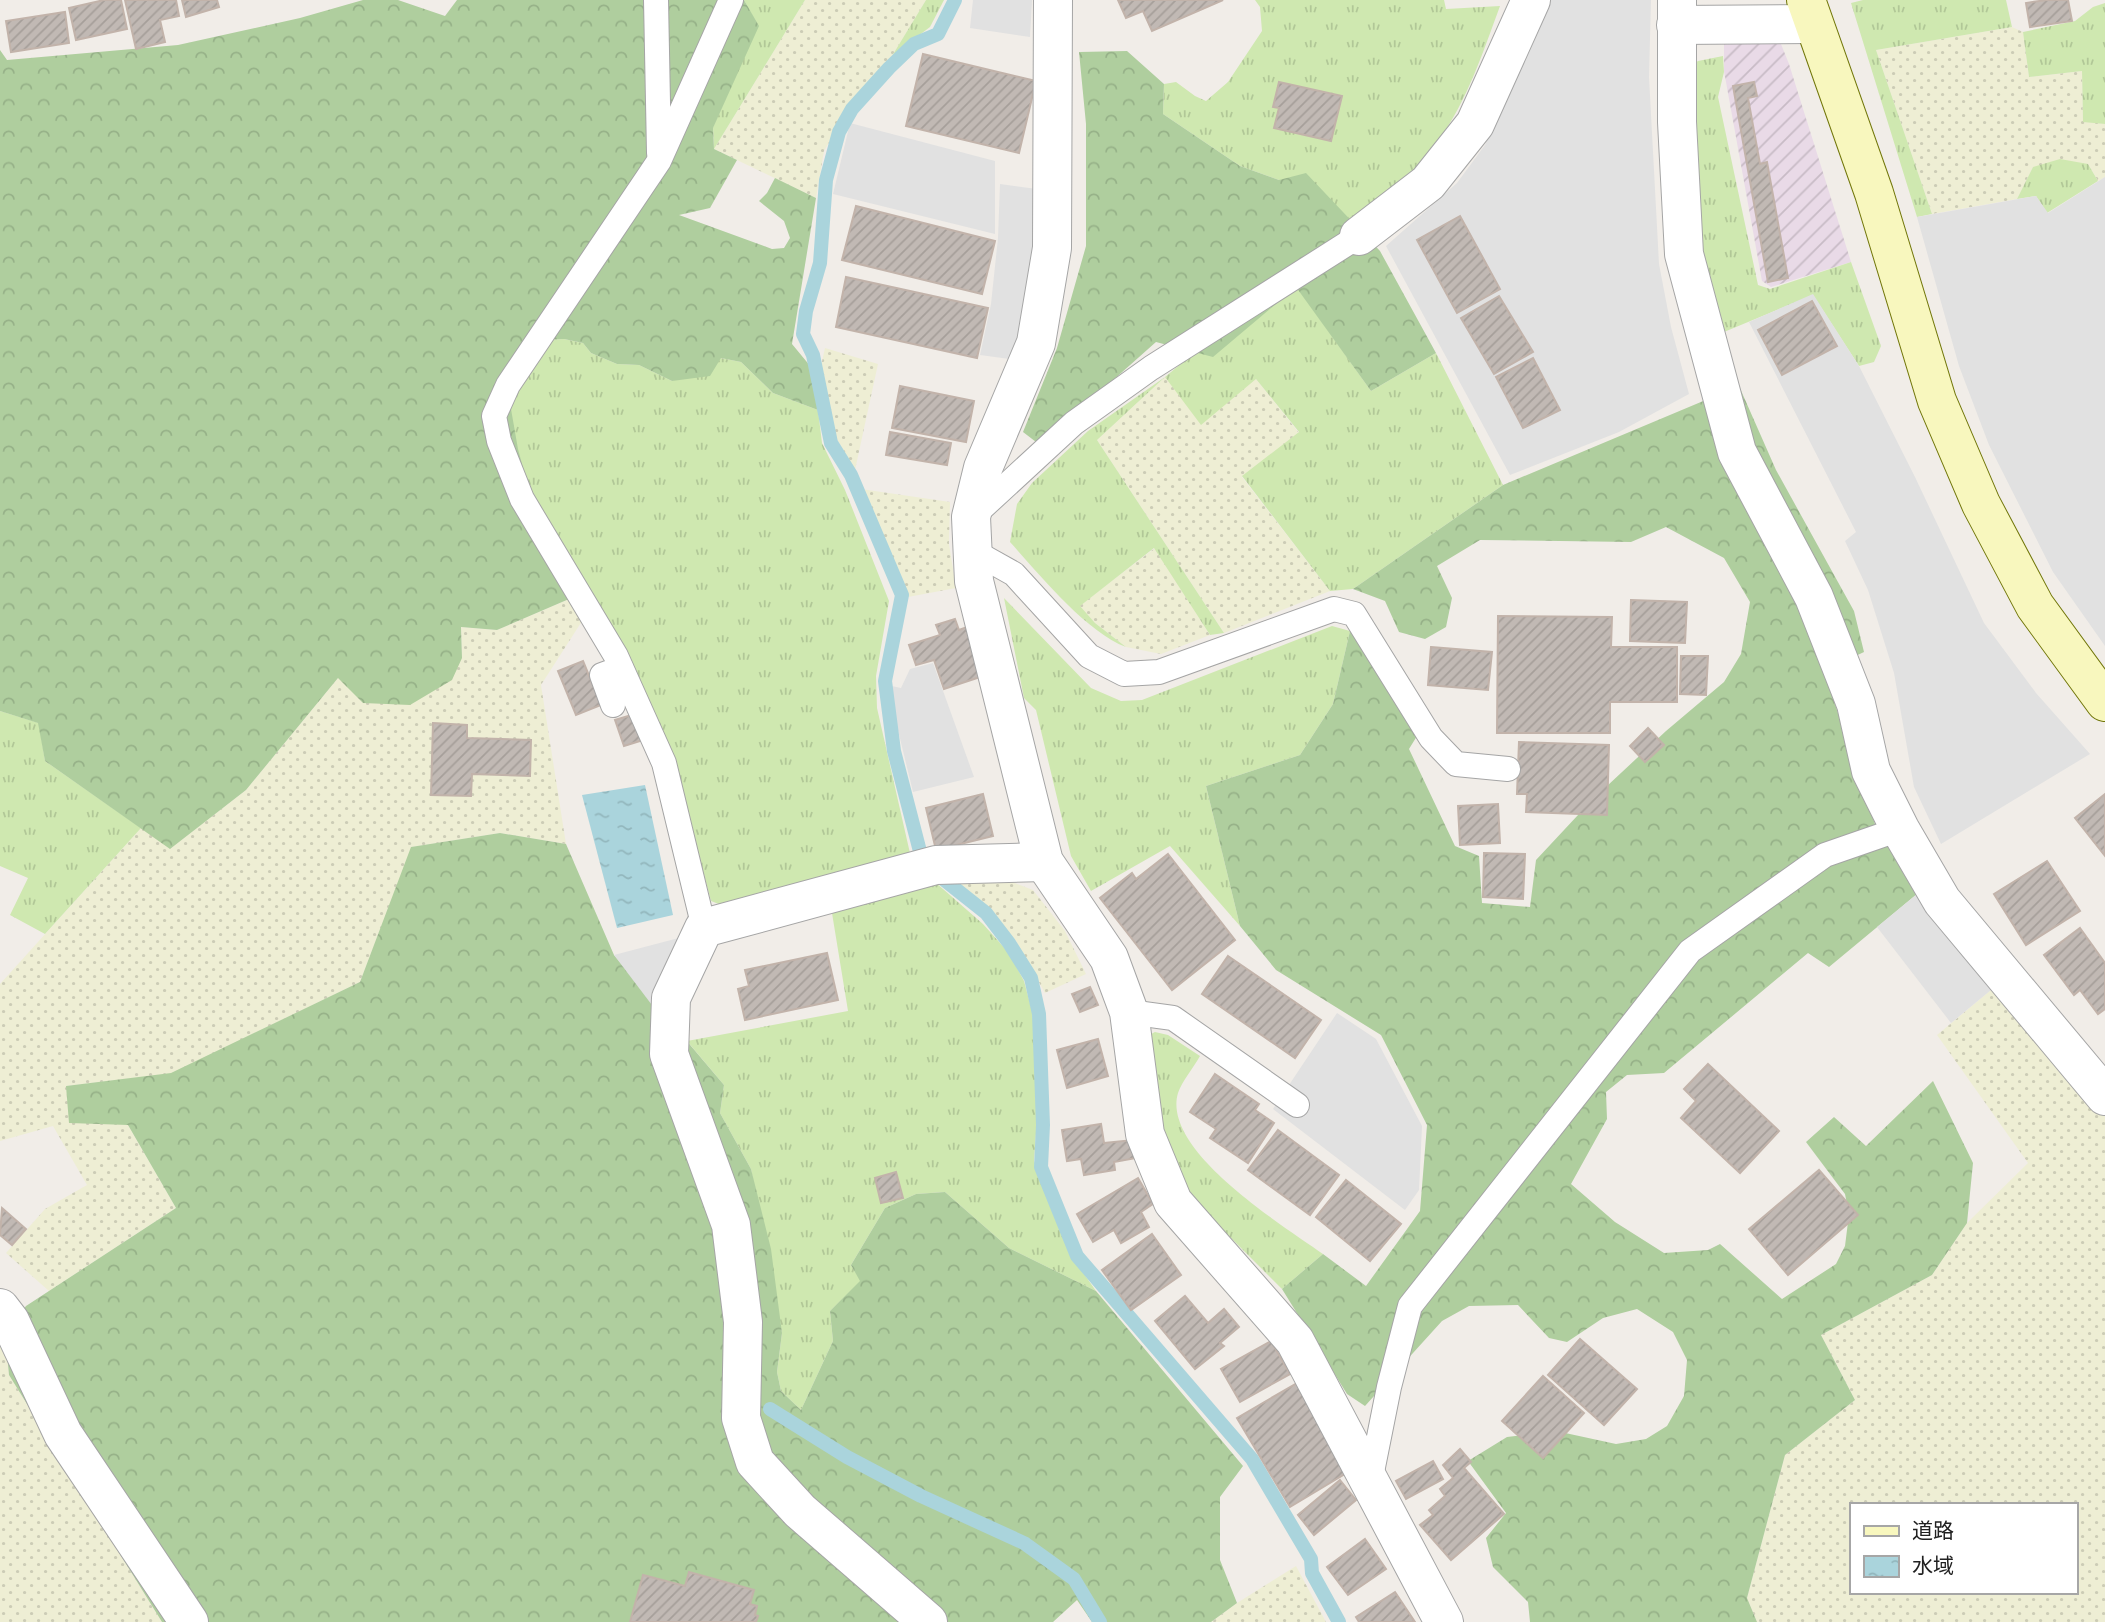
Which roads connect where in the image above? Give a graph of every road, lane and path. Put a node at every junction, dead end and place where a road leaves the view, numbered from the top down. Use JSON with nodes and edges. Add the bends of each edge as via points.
{"nodes":[{"id":1,"x":656,"y":0,"type":"edge"},
{"id":2,"x":731,"y":0,"type":"edge"},
{"id":3,"x":1053,"y":0,"type":"edge"},
{"id":4,"x":1531,"y":0,"type":"edge"},
{"id":5,"x":1809,"y":12,"type":"edge"},
{"id":6,"x":1677,"y":13,"type":"edge"},
{"id":7,"x":659,"y":161,"type":"junction"},
{"id":8,"x":1359,"y":236,"type":"joint"},
{"id":9,"x":972,"y":534,"type":"junction"},
{"id":10,"x":621,"y":667,"type":"junction"},
{"id":11,"x":2105,"y":702,"type":"edge"},
{"id":12,"x":613,"y":705,"type":"dead end"},
{"id":13,"x":1508,"y":769,"type":"dead end"},
{"id":14,"x":1900,"y":829,"type":"junction"},
{"id":15,"x":1044,"y":862,"type":"junction"},
{"id":16,"x":704,"y":928,"type":"junction"},
{"id":17,"x":1129,"y":1012,"type":"junction"},
{"id":18,"x":2105,"y":1096,"type":"edge"},
{"id":19,"x":1297,"y":1105,"type":"dead end"},
{"id":20,"x":0,"y":1308,"type":"edge"},
{"id":21,"x":1370,"y":1482,"type":"junction"},
{"id":22,"x":189,"y":1622,"type":"edge"},
{"id":23,"x":928,"y":1622,"type":"edge"},
{"id":24,"x":1444,"y":1622,"type":"edge"}],
"edges":[{"from":1,"to":7,"type":"lane"},
{"from":2,"to":7,"type":"lane"},
{"from":3,"to":9,"type":"street","via":[[1052,248],[1036,343],[983,468]]},
{"from":4,"to":8,"type":"street","via":[[1475,124],[1428,184]]},
{"from":5,"to":6,"type":"street"},
{"from":5,"to":11,"type":"street","via":[[1874,193],[1937,401],[1981,504],[2035,606]]},
{"from":6,"to":14,"type":"street","via":[[1684,254],[1737,452],[1814,597],[1856,704],[1871,771]]},
{"from":7,"to":10,"type":"lane","via":[[508,385],[494,416],[522,499]]},
{"from":8,"to":9,"type":"lane","via":[[1151,368],[1074,423]]},
{"from":9,"to":13,"type":"lane","via":[[1089,656],[1124,674],[1160,672],[1334,609],[1354,614],[1431,738],[1456,764]]},
{"from":9,"to":15,"type":"street","via":[[974,581]]},
{"from":10,"to":12,"type":"lane","via":[[602,675]]},
{"from":10,"to":16,"type":"lane","via":[[664,763]]},
{"from":14,"to":18,"type":"street","via":[[1942,901]]},
{"from":14,"to":21,"type":"lane","via":[[1825,855],[1690,951],[1410,1307]]},
{"from":15,"to":16,"type":"street","via":[[936,865]]},
{"from":15,"to":17,"type":"street","via":[[1110,958]]},
{"from":16,"to":23,"type":"street","via":[[671,998],[669,1054],[731,1226],[743,1322],[741,1418],[755,1462],[800,1511]]},
{"from":17,"to":19,"type":"lane","via":[[1173,1018]]},
{"from":17,"to":21,"type":"street","via":[[1145,1133],[1173,1202],[1295,1341]]},
{"from":20,"to":22,"type":"street","via":[[63,1434]]},
{"from":21,"to":24,"type":"street"}]}
